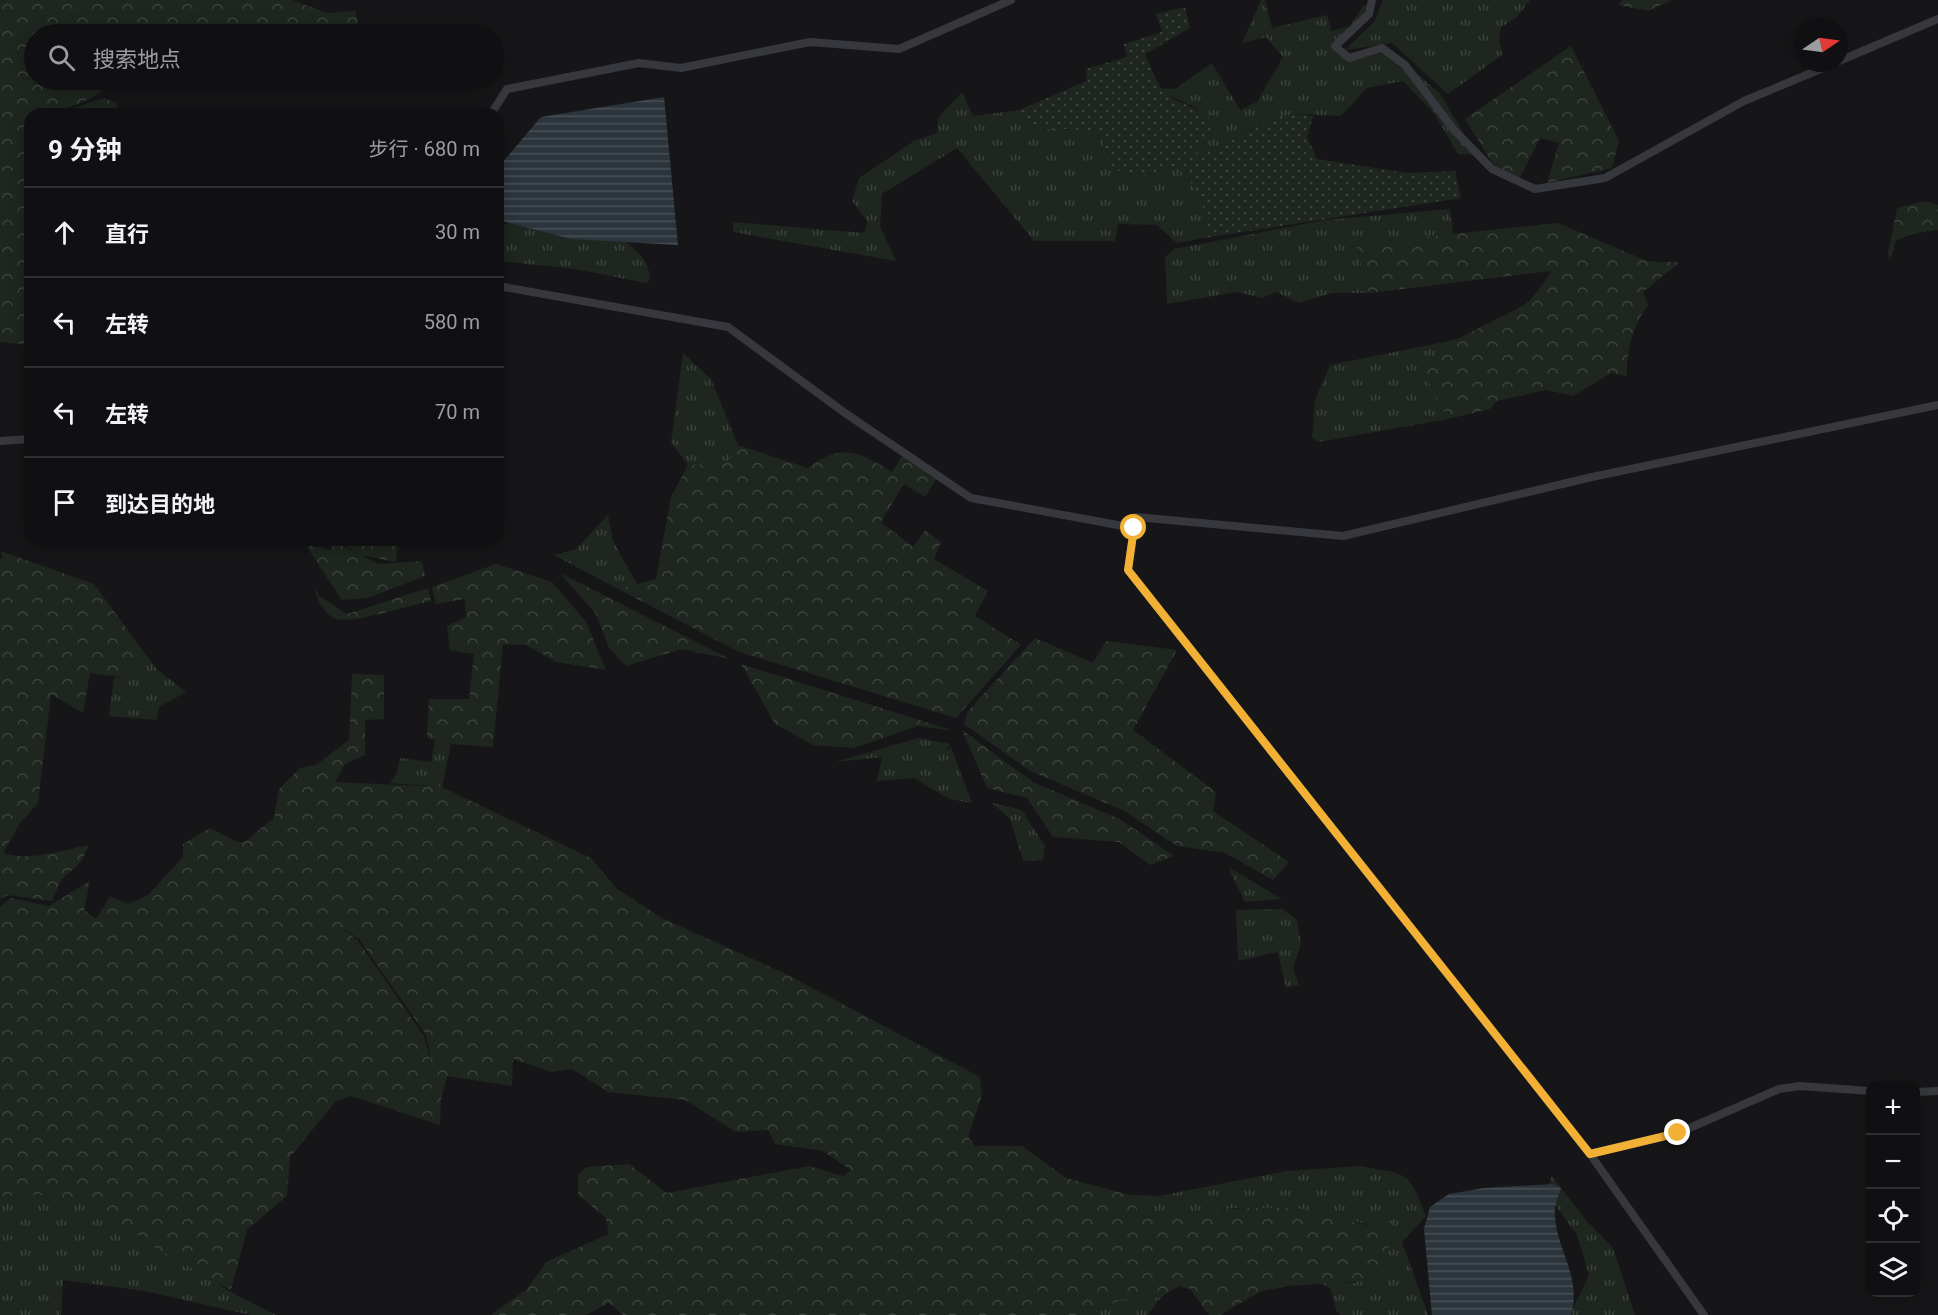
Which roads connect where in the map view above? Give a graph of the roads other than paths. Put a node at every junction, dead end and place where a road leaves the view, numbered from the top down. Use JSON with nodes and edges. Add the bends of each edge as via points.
{"nodes":[{"id":1,"x":1011,"y":0,"type":"edge"},
{"id":2,"x":1372,"y":0,"type":"edge"},
{"id":3,"x":1938,"y":19,"type":"edge"},
{"id":4,"x":1848,"y":57,"type":"edge"},
{"id":5,"x":1813,"y":72,"type":"edge"},
{"id":6,"x":495,"y":108,"type":"edge"},
{"id":7,"x":504,"y":287,"type":"edge"},
{"id":8,"x":1938,"y":405,"type":"edge"},
{"id":9,"x":24,"y":439,"type":"edge"},
{"id":10,"x":0,"y":441,"type":"edge"},
{"id":11,"x":1136,"y":517,"type":"dead end"},
{"id":12,"x":1866,"y":1091,"type":"edge"},
{"id":13,"x":1938,"y":1091,"type":"edge"},
{"id":14,"x":1920,"y":1092,"type":"edge"},
{"id":15,"x":1590,"y":1154,"type":"junction"},
{"id":16,"x":1704,"y":1315,"type":"edge"}],
"edges":[{"from":1,"to":6,"type":"street","via":[[899,49],[810,42],[681,68],[639,63],[507,89]]},
{"from":2,"to":5,"type":"street","via":[[1369,14],[1335,46],[1349,58],[1382,48],[1405,65],[1454,130],[1492,169],[1535,189],[1605,178],[1744,101]]},
{"from":3,"to":4,"type":"street"},
{"from":7,"to":15,"type":"street","via":[[728,327],[971,498],[1134,528],[1128,570]]},
{"from":8,"to":11,"type":"street","via":[[1592,477],[1343,536]]},
{"from":9,"to":10,"type":"street"},
{"from":12,"to":15,"type":"street","via":[[1800,1086],[1779,1089],[1678,1133]]},
{"from":13,"to":14,"type":"street"},
{"from":15,"to":16,"type":"street"}]}
